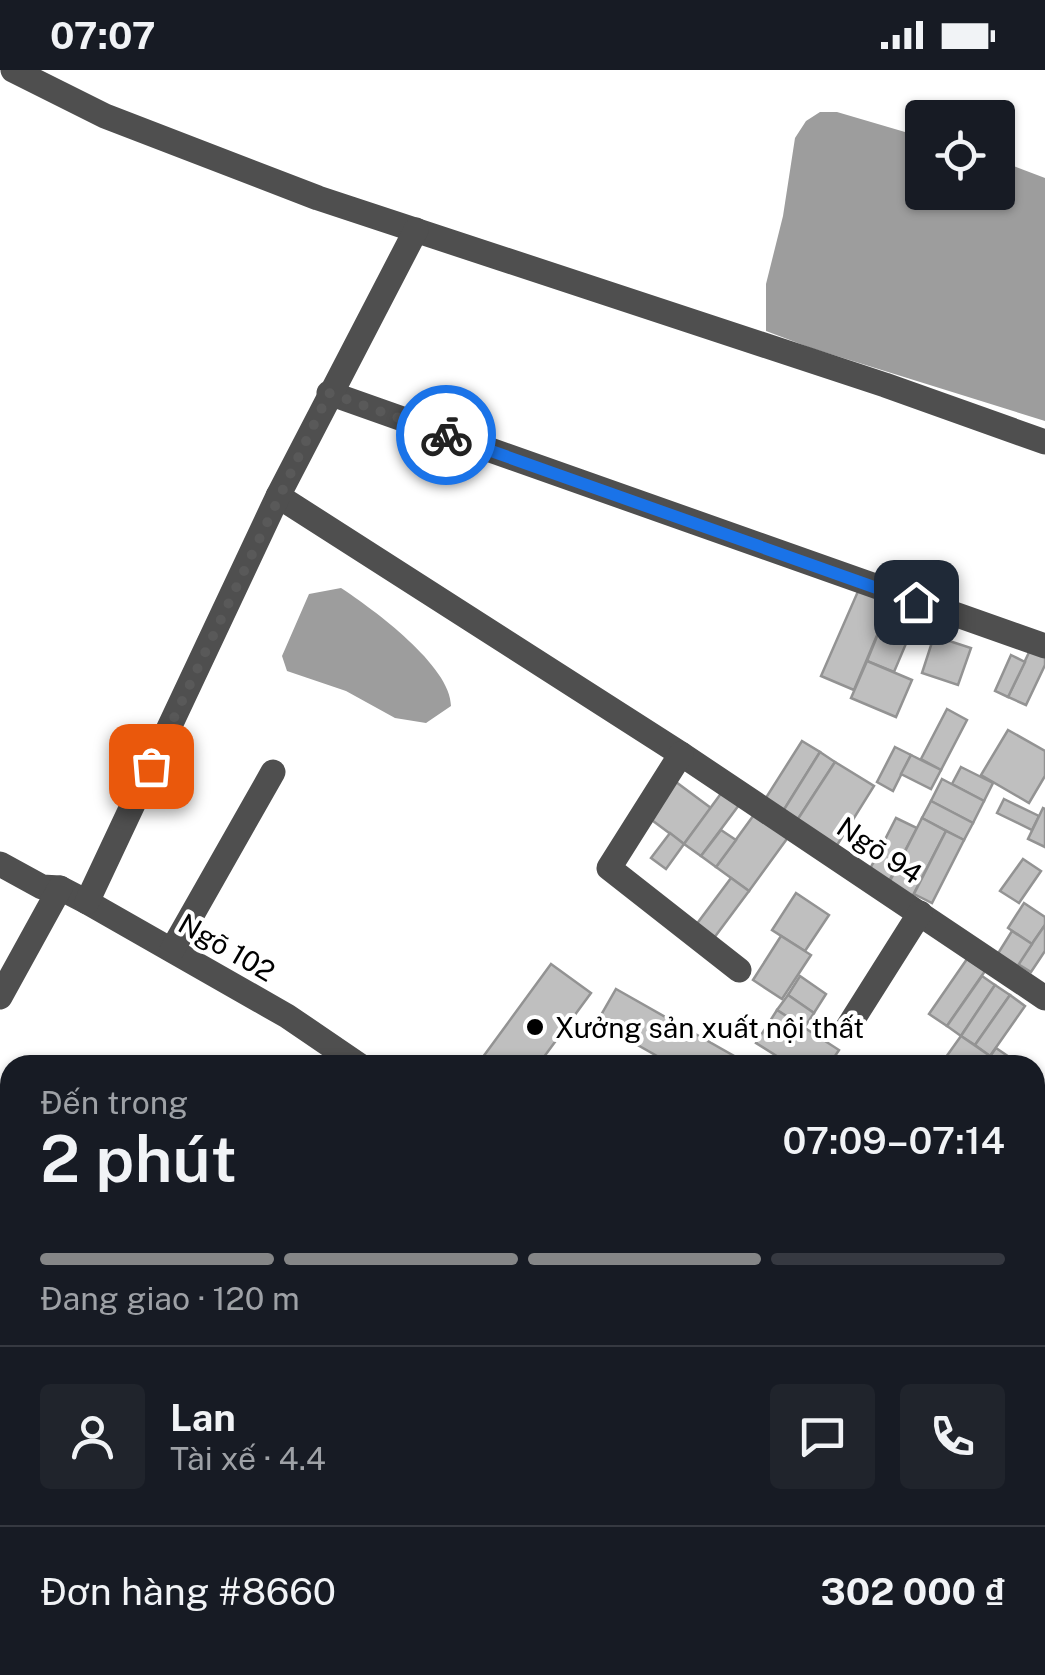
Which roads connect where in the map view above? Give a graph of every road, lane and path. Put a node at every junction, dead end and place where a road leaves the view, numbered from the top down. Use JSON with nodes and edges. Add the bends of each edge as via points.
{"nodes":[{"id":1,"x":13,"y":70,"type":"edge"},
{"id":2,"x":416,"y":230,"type":"junction"},
{"id":3,"x":329,"y":393,"type":"junction"},
{"id":4,"x":1045,"y":442,"type":"edge"},
{"id":5,"x":278,"y":496,"type":"junction"},
{"id":6,"x":1045,"y":646,"type":"edge"},
{"id":7,"x":682,"y":754,"type":"junction"},
{"id":8,"x":273,"y":772,"type":"dead end"},
{"id":9,"x":0,"y":864,"type":"edge"},
{"id":10,"x":60,"y":888,"type":"junction"},
{"id":11,"x":87,"y":902,"type":"junction"},
{"id":12,"x":920,"y":913,"type":"junction"},
{"id":13,"x":172,"y":950,"type":"junction"},
{"id":14,"x":739,"y":970,"type":"dead end"},
{"id":15,"x":0,"y":997,"type":"edge"},
{"id":16,"x":1045,"y":998,"type":"edge"},
{"id":17,"x":848,"y":1026,"type":"dead end"},
{"id":18,"x":342,"y":1055,"type":"edge"}],
"edges":[{"from":1,"to":2,"type":"street","via":[[105,116]]},
{"from":2,"to":3,"type":"street"},
{"from":2,"to":4,"type":"street"},
{"from":3,"to":5,"type":"street"},
{"from":3,"to":6,"type":"street"},
{"from":5,"to":7,"type":"street","name":"Ngõ 94"},
{"from":5,"to":11,"type":"street"},
{"from":7,"to":12,"type":"street","name":"Ngõ 94"},
{"from":7,"to":14,"type":"street","via":[[609,868]]},
{"from":8,"to":13,"type":"street"},
{"from":9,"to":10,"type":"street","name":"Ngõ 102","via":[[42,887]]},
{"from":10,"to":11,"type":"street","name":"Ngõ 102"},
{"from":10,"to":15,"type":"street"},
{"from":11,"to":13,"type":"street","name":"Ngõ 102"},
{"from":12,"to":16,"type":"street","name":"Ngõ 94"},
{"from":12,"to":17,"type":"street"},
{"from":13,"to":18,"type":"street","name":"Ngõ 102"}]}
